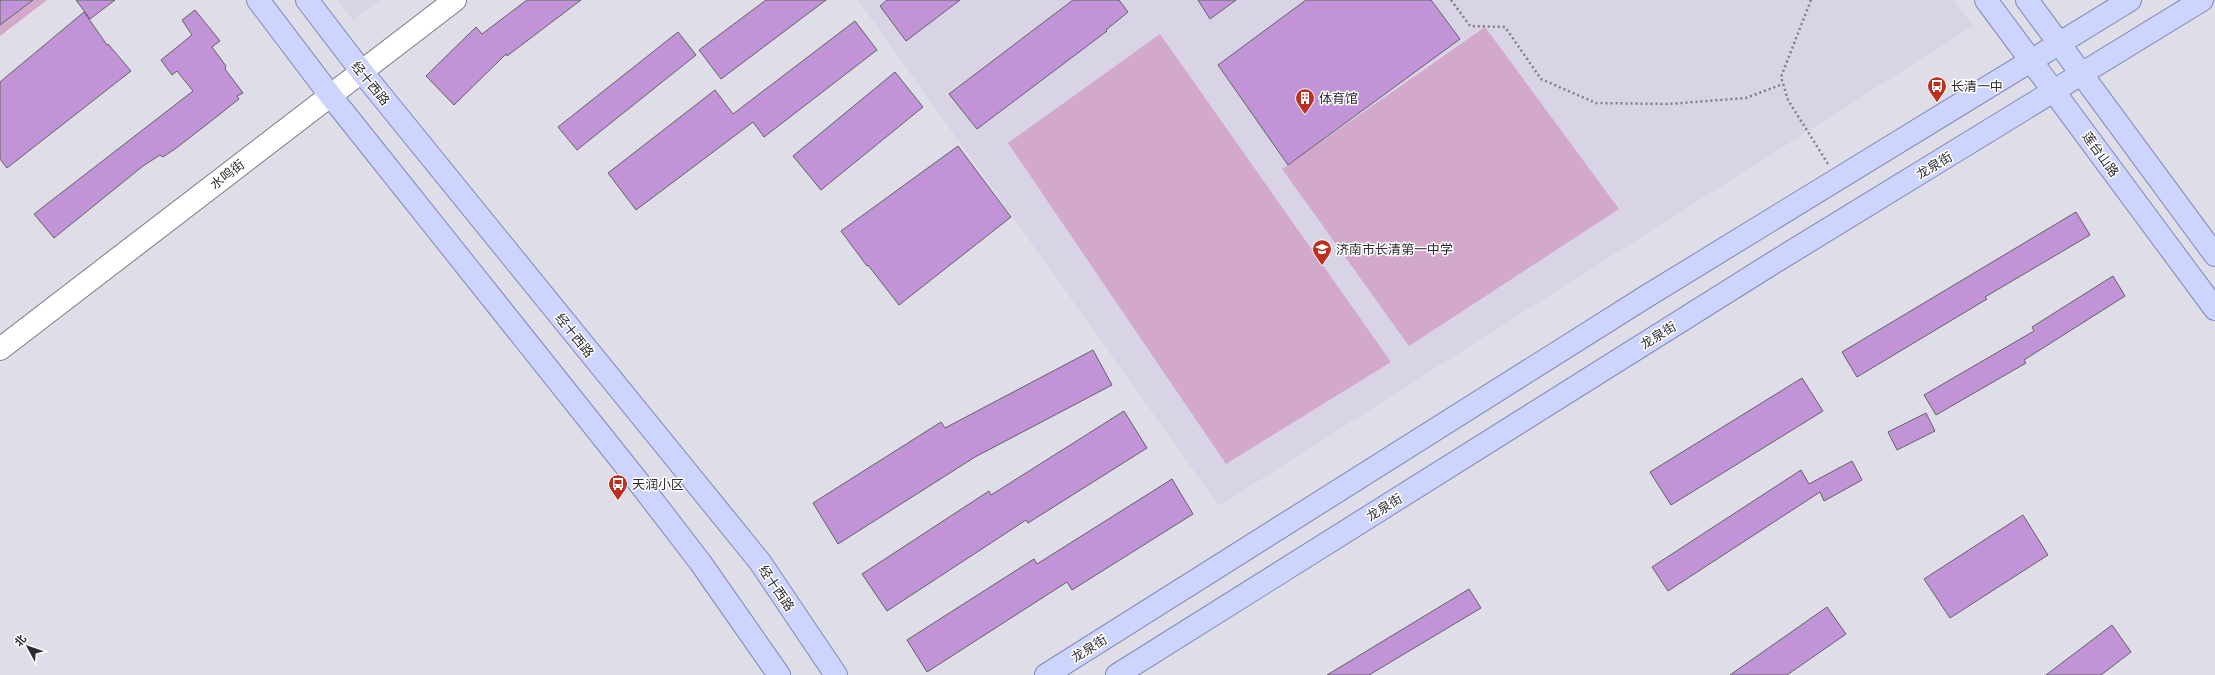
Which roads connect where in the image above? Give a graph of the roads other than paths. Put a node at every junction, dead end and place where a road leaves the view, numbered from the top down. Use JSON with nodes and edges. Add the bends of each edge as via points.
{"nodes":[{"id":1,"x":258,"y":0,"type":"edge"},
{"id":2,"x":307,"y":0,"type":"edge"},
{"id":3,"x":455,"y":0,"type":"edge"},
{"id":4,"x":1986,"y":0,"type":"edge"},
{"id":5,"x":2028,"y":0,"type":"edge"},
{"id":6,"x":2130,"y":0,"type":"edge"},
{"id":7,"x":2202,"y":0,"type":"edge"},
{"id":8,"x":2059,"y":44,"type":"junction"},
{"id":9,"x":2030,"y":62,"type":"junction"},
{"id":10,"x":362,"y":72,"type":"junction"},
{"id":11,"x":2081,"y":76,"type":"junction"},
{"id":12,"x":2055,"y":92,"type":"junction"},
{"id":13,"x":330,"y":95,"type":"junction"},
{"id":14,"x":2215,"y":255,"type":"edge"},
{"id":15,"x":2215,"y":309,"type":"edge"},
{"id":16,"x":0,"y":349,"type":"edge"},
{"id":17,"x":779,"y":675,"type":"edge"},
{"id":18,"x":836,"y":675,"type":"edge"},
{"id":19,"x":1046,"y":675,"type":"edge"},
{"id":20,"x":1117,"y":675,"type":"edge"}],
"edges":[{"from":1,"to":13,"type":"main road"},
{"from":2,"to":10,"type":"main road","name":"经十西路"},
{"from":3,"to":10,"type":"street","name":"水鸣街"},
{"from":4,"to":9,"type":"main road","name":"莲台山路"},
{"from":5,"to":8,"type":"main road"},
{"from":6,"to":8,"type":"main road","name":"龙泉街"},
{"from":7,"to":11,"type":"main road","name":"龙泉街"},
{"from":8,"to":9,"type":"main road","name":"龙泉街"},
{"from":8,"to":11,"type":"main road"},
{"from":9,"to":12,"type":"main road","name":"莲台山路"},
{"from":9,"to":19,"type":"main road","name":"龙泉街","via":[[1647,296]]},
{"from":10,"to":13,"type":"street","name":"水鸣街"},
{"from":10,"to":18,"type":"main road","name":"经十西路","via":[[760,562]]},
{"from":11,"to":12,"type":"main road","name":"龙泉街"},
{"from":11,"to":14,"type":"main road"},
{"from":12,"to":15,"type":"main road","name":"莲台山路"},
{"from":12,"to":20,"type":"main road","name":"龙泉街","via":[[1759,272]]},
{"from":13,"to":16,"type":"street","name":"水鸣街"},
{"from":13,"to":17,"type":"main road","via":[[640,484],[700,562]]}]}
